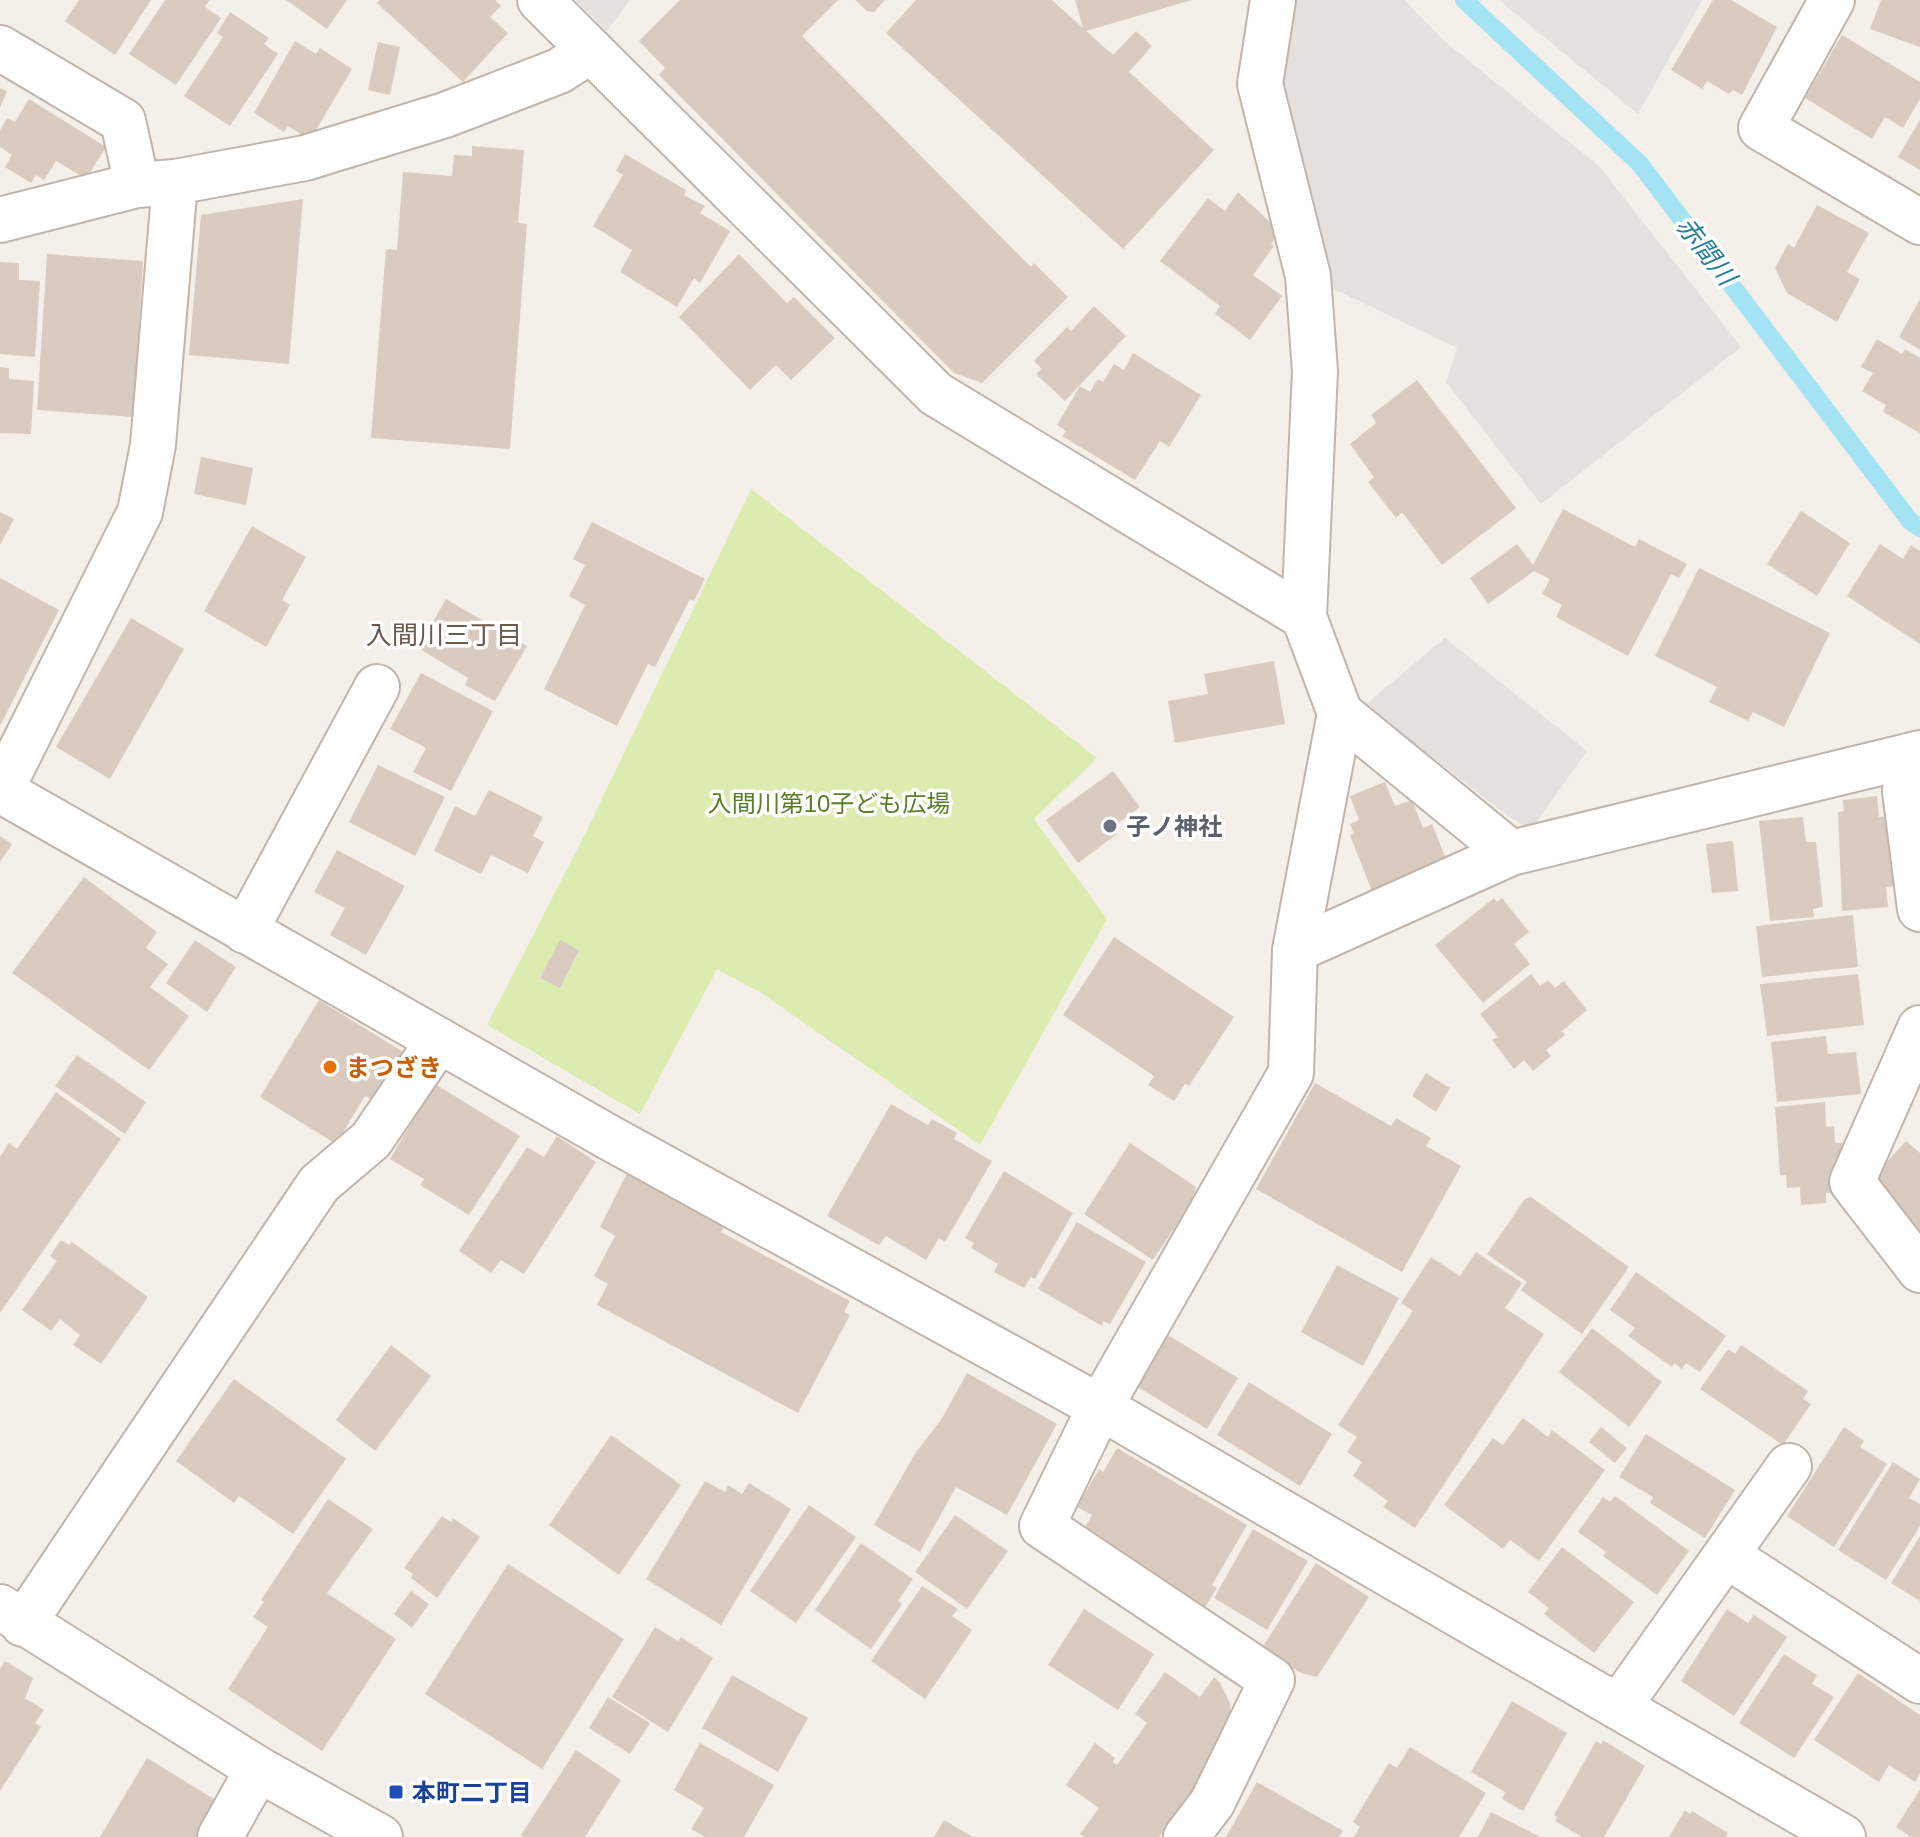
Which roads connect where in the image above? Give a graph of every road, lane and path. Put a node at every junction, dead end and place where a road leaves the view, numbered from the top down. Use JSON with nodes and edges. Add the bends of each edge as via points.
{"nodes":[{"id":1,"x":540,"y":0,"type":"edge"},
{"id":2,"x":1273,"y":0,"type":"edge"},
{"id":3,"x":1832,"y":0,"type":"edge"},
{"id":4,"x":0,"y":48,"type":"edge"},
{"id":5,"x":590,"y":51,"type":"junction"},
{"id":6,"x":156,"y":184,"type":"junction"},
{"id":7,"x":0,"y":220,"type":"edge"},
{"id":8,"x":1920,"y":222,"type":"edge"},
{"id":9,"x":1304,"y":617,"type":"junction"},
{"id":10,"x":377,"y":687,"type":"dead end"},
{"id":11,"x":1340,"y":713,"type":"junction"},
{"id":12,"x":1920,"y":753,"type":"edge"},
{"id":13,"x":1920,"y":771,"type":"edge"},
{"id":14,"x":0,"y":790,"type":"edge"},
{"id":15,"x":1511,"y":853,"type":"junction"},
{"id":16,"x":1920,"y":909,"type":"edge"},
{"id":17,"x":245,"y":931,"type":"junction"},
{"id":18,"x":1295,"y":950,"type":"junction"},
{"id":19,"x":1920,"y":1028,"type":"edge"},
{"id":20,"x":439,"y":1040,"type":"junction"},
{"id":21,"x":1920,"y":1270,"type":"edge"},
{"id":22,"x":1100,"y":1407,"type":"junction"},
{"id":23,"x":1789,"y":1466,"type":"dead end"},
{"id":24,"x":1726,"y":1555,"type":"junction"},
{"id":25,"x":12,"y":1615,"type":"edge"},
{"id":26,"x":1920,"y":1681,"type":"edge"},
{"id":27,"x":1619,"y":1706,"type":"junction"},
{"id":28,"x":258,"y":1769,"type":"junction"},
{"id":29,"x":220,"y":1837,"type":"edge"},
{"id":30,"x":380,"y":1837,"type":"edge"},
{"id":31,"x":1186,"y":1837,"type":"edge"},
{"id":32,"x":1843,"y":1837,"type":"edge"}],
"edges":[{"from":1,"to":5,"type":"street"},
{"from":2,"to":9,"type":"street","via":[[1260,84],[1308,276],[1315,371]]},
{"from":3,"to":8,"type":"street","via":[[1761,128]]},
{"from":4,"to":6,"type":"street","via":[[123,121]]},
{"from":5,"to":6,"type":"street","via":[[559,71],[445,115],[305,158]]},
{"from":5,"to":9,"type":"street","via":[[936,394]]},
{"from":6,"to":7,"type":"street"},
{"from":6,"to":14,"type":"street","via":[[153,445],[140,512]]},
{"from":9,"to":11,"type":"street"},
{"from":10,"to":17,"type":"street"},
{"from":11,"to":15,"type":"street"},
{"from":11,"to":18,"type":"street"},
{"from":12,"to":15,"type":"street"},
{"from":13,"to":16,"type":"street","via":[[1905,791]]},
{"from":14,"to":17,"type":"street"},
{"from":15,"to":18,"type":"street"},
{"from":17,"to":20,"type":"street"},
{"from":18,"to":22,"type":"street","via":[[1291,1073]]},
{"from":19,"to":21,"type":"street","via":[[1852,1182]]},
{"from":20,"to":22,"type":"street"},
{"from":20,"to":25,"type":"street","via":[[371,1140],[319,1184]]},
{"from":22,"to":27,"type":"street"},
{"from":22,"to":31,"type":"street","via":[[1042,1526],[1272,1680],[1212,1803]]},
{"from":23,"to":24,"type":"street"},
{"from":24,"to":26,"type":"street"},
{"from":24,"to":27,"type":"street"},
{"from":25,"to":28,"type":"street"},
{"from":27,"to":32,"type":"street"},
{"from":28,"to":29,"type":"street"},
{"from":28,"to":30,"type":"street"}]}
